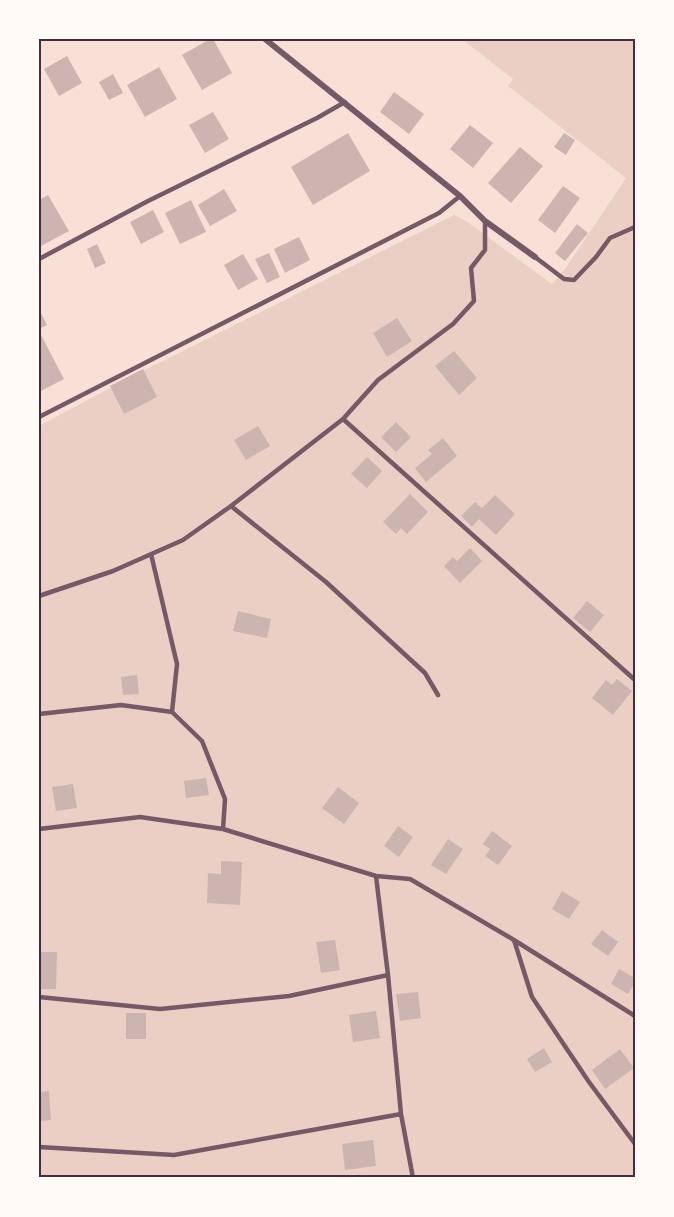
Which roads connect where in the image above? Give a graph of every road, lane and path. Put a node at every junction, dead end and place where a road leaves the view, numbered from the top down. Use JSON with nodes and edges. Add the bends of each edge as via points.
{"nodes":[{"id":1,"x":265,"y":39,"type":"edge"},
{"id":2,"x":345,"y":102,"type":"junction"},
{"id":3,"x":460,"y":196,"type":"junction"},
{"id":4,"x":485,"y":220,"type":"junction"},
{"id":5,"x":635,"y":227,"type":"edge"},
{"id":6,"x":535,"y":257,"type":"joint"},
{"id":7,"x":39,"y":259,"type":"edge"},
{"id":8,"x":39,"y":417,"type":"edge"},
{"id":9,"x":343,"y":419,"type":"junction"},
{"id":10,"x":231,"y":506,"type":"junction"},
{"id":11,"x":151,"y":554,"type":"junction"},
{"id":12,"x":39,"y":596,"type":"edge"},
{"id":13,"x":635,"y":680,"type":"edge"},
{"id":14,"x":438,"y":695,"type":"dead end"},
{"id":15,"x":172,"y":711,"type":"junction"},
{"id":16,"x":39,"y":714,"type":"edge"},
{"id":17,"x":39,"y":829,"type":"edge"},
{"id":18,"x":223,"y":829,"type":"junction"},
{"id":19,"x":376,"y":876,"type":"junction"},
{"id":20,"x":514,"y":940,"type":"junction"},
{"id":21,"x":388,"y":975,"type":"junction"},
{"id":22,"x":39,"y":997,"type":"edge"},
{"id":23,"x":635,"y":1016,"type":"edge"},
{"id":24,"x":401,"y":1114,"type":"junction"},
{"id":25,"x":635,"y":1144,"type":"edge"},
{"id":26,"x":39,"y":1147,"type":"edge"},
{"id":27,"x":413,"y":1178,"type":"edge"}],
"edges":[{"from":1,"to":2,"type":"street"},
{"from":2,"to":3,"type":"street"},
{"from":2,"to":7,"type":"lane"},
{"from":3,"to":4,"type":"street"},
{"from":3,"to":8,"type":"lane","via":[[439,213]]},
{"from":4,"to":6,"type":"street"},
{"from":4,"to":9,"type":"lane","via":[[485,250],[471,268],[474,301],[453,324],[378,380]]},
{"from":5,"to":6,"type":"lane","via":[[610,238],[574,280],[564,279]]},
{"from":9,"to":10,"type":"lane"},
{"from":9,"to":13,"type":"lane"},
{"from":10,"to":11,"type":"lane","via":[[183,540]]},
{"from":10,"to":14,"type":"lane","via":[[342,597],[425,673]]},
{"from":11,"to":12,"type":"lane"},
{"from":11,"to":15,"type":"lane","via":[[177,664]]},
{"from":15,"to":16,"type":"lane","via":[[121,705]]},
{"from":15,"to":18,"type":"lane","via":[[202,741],[225,799]]},
{"from":17,"to":18,"type":"lane","via":[[140,817]]},
{"from":18,"to":19,"type":"lane"},
{"from":19,"to":20,"type":"lane","via":[[410,879]]},
{"from":19,"to":21,"type":"lane"},
{"from":20,"to":23,"type":"lane"},
{"from":20,"to":25,"type":"lane","via":[[532,997]]},
{"from":21,"to":22,"type":"lane","via":[[289,996],[160,1009]]},
{"from":21,"to":24,"type":"lane"},
{"from":24,"to":26,"type":"lane","via":[[174,1155]]},
{"from":24,"to":27,"type":"lane"}]}
